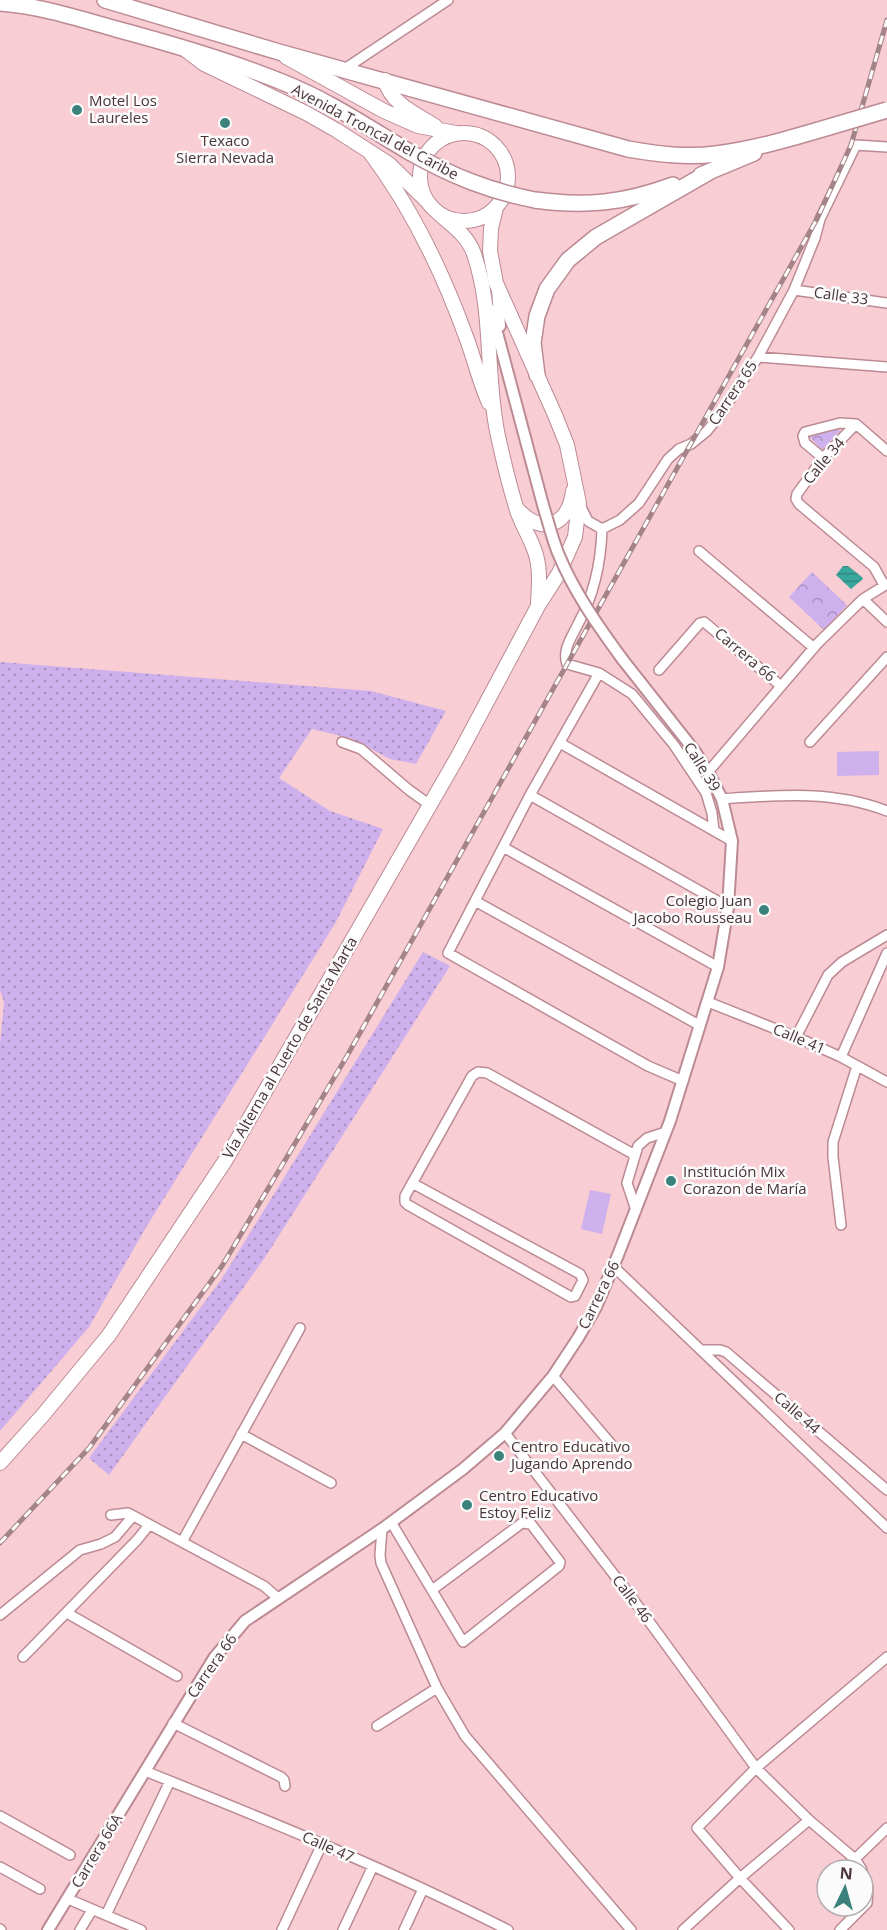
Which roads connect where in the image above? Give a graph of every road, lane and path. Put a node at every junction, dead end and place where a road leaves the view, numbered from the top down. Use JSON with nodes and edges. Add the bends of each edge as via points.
{"nodes":[{"id":1,"x":105,"y":0,"type":"edge"},
{"id":2,"x":448,"y":0,"type":"edge"},
{"id":3,"x":0,"y":3,"type":"edge"},
{"id":4,"x":180,"y":46,"type":"junction"},
{"id":5,"x":279,"y":52,"type":"junction"},
{"id":6,"x":343,"y":70,"type":"junction"},
{"id":7,"x":385,"y":81,"type":"junction"},
{"id":8,"x":887,"y":110,"type":"edge"},
{"id":9,"x":439,"y":129,"type":"junction"},
{"id":10,"x":458,"y":133,"type":"junction"},
{"id":11,"x":785,"y":141,"type":"junction"},
{"id":12,"x":887,"y":147,"type":"edge"},
{"id":13,"x":369,"y":152,"type":"junction"},
{"id":14,"x":711,"y":171,"type":"junction"},
{"id":15,"x":426,"y":200,"type":"junction"},
{"id":16,"x":496,"y":208,"type":"junction"},
{"id":17,"x":438,"y":213,"type":"junction"},
{"id":18,"x":490,"y":285,"type":"junction"},
{"id":19,"x":794,"y":290,"type":"junction"},
{"id":20,"x":887,"y":303,"type":"edge"},
{"id":21,"x":758,"y":357,"type":"junction"},
{"id":22,"x":887,"y":367,"type":"edge"},
{"id":23,"x":537,"y":375,"type":"junction"},
{"id":24,"x":494,"y":416,"type":"junction"},
{"id":25,"x":856,"y":424,"type":"junction"},
{"id":26,"x":887,"y":451,"type":"edge"},
{"id":27,"x":823,"y":458,"type":"junction"},
{"id":28,"x":574,"y":471,"type":"junction"},
{"id":29,"x":579,"y":503,"type":"junction"},
{"id":30,"x":799,"y":504,"type":"joint"},
{"id":31,"x":516,"y":508,"type":"junction"},
{"id":32,"x":602,"y":529,"type":"junction"},
{"id":33,"x":699,"y":551,"type":"dead end"},
{"id":34,"x":885,"y":584,"type":"edge"},
{"id":35,"x":863,"y":599,"type":"junction"},
{"id":36,"x":538,"y":606,"type":"junction"},
{"id":37,"x":887,"y":622,"type":"edge"},
{"id":38,"x":814,"y":648,"type":"junction"},
{"id":39,"x":887,"y":657,"type":"edge"},
{"id":40,"x":660,"y":670,"type":"dead end"},
{"id":41,"x":599,"y":673,"type":"junction"},
{"id":42,"x":781,"y":686,"type":"junction"},
{"id":43,"x":342,"y":742,"type":"dead end"},
{"id":44,"x":810,"y":742,"type":"dead end"},
{"id":45,"x":560,"y":743,"type":"junction"},
{"id":46,"x":708,"y":772,"type":"junction"},
{"id":47,"x":530,"y":795,"type":"junction"},
{"id":48,"x":722,"y":799,"type":"junction"},
{"id":49,"x":430,"y":805,"type":"junction"},
{"id":50,"x":887,"y":811,"type":"edge"},
{"id":51,"x":714,"y":831,"type":"junction"},
{"id":52,"x":732,"y":841,"type":"junction"},
{"id":53,"x":503,"y":847,"type":"junction"},
{"id":54,"x":475,"y":901,"type":"junction"},
{"id":55,"x":728,"y":907,"type":"junction"},
{"id":56,"x":887,"y":935,"type":"edge"},
{"id":57,"x":887,"y":953,"type":"edge"},
{"id":58,"x":718,"y":967,"type":"junction"},
{"id":59,"x":708,"y":1002,"type":"junction"},
{"id":60,"x":699,"y":1025,"type":"junction"},
{"id":61,"x":796,"y":1037,"type":"junction"},
{"id":62,"x":841,"y":1057,"type":"junction"},
{"id":63,"x":857,"y":1066,"type":"junction"},
{"id":64,"x":683,"y":1081,"type":"junction"},
{"id":65,"x":887,"y":1082,"type":"edge"},
{"id":66,"x":666,"y":1132,"type":"junction"},
{"id":67,"x":635,"y":1155,"type":"junction"},
{"id":68,"x":412,"y":1183,"type":"junction"},
{"id":69,"x":636,"y":1210,"type":"junction"},
{"id":70,"x":841,"y":1226,"type":"dead end"},
{"id":71,"x":613,"y":1266,"type":"junction"},
{"id":72,"x":300,"y":1328,"type":"dead end"},
{"id":73,"x":702,"y":1350,"type":"junction"},
{"id":74,"x":553,"y":1376,"type":"junction"},
{"id":75,"x":505,"y":1433,"type":"junction"},
{"id":76,"x":241,"y":1434,"type":"junction"},
{"id":77,"x":611,"y":1444,"type":"dead end"},
{"id":78,"x":0,"y":1463,"type":"edge"},
{"id":79,"x":331,"y":1483,"type":"dead end"},
{"id":80,"x":887,"y":1490,"type":"edge"},
{"id":81,"x":111,"y":1515,"type":"dead end"},
{"id":82,"x":133,"y":1516,"type":"junction"},
{"id":83,"x":149,"y":1525,"type":"junction"},
{"id":84,"x":387,"y":1526,"type":"junction"},
{"id":85,"x":887,"y":1528,"type":"edge"},
{"id":86,"x":182,"y":1542,"type":"junction"},
{"id":87,"x":432,"y":1590,"type":"junction"},
{"id":88,"x":278,"y":1598,"type":"junction"},
{"id":89,"x":67,"y":1613,"type":"junction"},
{"id":90,"x":0,"y":1615,"type":"edge"},
{"id":91,"x":24,"y":1657,"type":"dead end"},
{"id":92,"x":887,"y":1657,"type":"edge"},
{"id":93,"x":177,"y":1676,"type":"dead end"},
{"id":94,"x":437,"y":1688,"type":"junction"},
{"id":95,"x":173,"y":1723,"type":"junction"},
{"id":96,"x":377,"y":1726,"type":"dead end"},
{"id":97,"x":756,"y":1768,"type":"junction"},
{"id":98,"x":145,"y":1771,"type":"junction"},
{"id":99,"x":170,"y":1781,"type":"junction"},
{"id":100,"x":285,"y":1786,"type":"dead end"},
{"id":101,"x":0,"y":1816,"type":"edge"},
{"id":102,"x":809,"y":1820,"type":"junction"},
{"id":103,"x":887,"y":1828,"type":"edge"},
{"id":104,"x":322,"y":1844,"type":"junction"},
{"id":105,"x":70,"y":1855,"type":"dead end"},
{"id":106,"x":854,"y":1858,"type":"edge"},
{"id":107,"x":856,"y":1858,"type":"edge"},
{"id":108,"x":373,"y":1866,"type":"junction"},
{"id":109,"x":0,"y":1868,"type":"edge"},
{"id":110,"x":740,"y":1878,"type":"junction"},
{"id":111,"x":40,"y":1889,"type":"dead end"},
{"id":112,"x":423,"y":1889,"type":"junction"},
{"id":113,"x":68,"y":1899,"type":"junction"},
{"id":114,"x":92,"y":1910,"type":"junction"},
{"id":115,"x":106,"y":1915,"type":"junction"},
{"id":116,"x":852,"y":1918,"type":"edge"},
{"id":117,"x":48,"y":1930,"type":"edge"},
{"id":118,"x":80,"y":1930,"type":"edge"},
{"id":119,"x":141,"y":1930,"type":"edge"},
{"id":120,"x":282,"y":1930,"type":"edge"},
{"id":121,"x":343,"y":1930,"type":"edge"},
{"id":122,"x":404,"y":1930,"type":"edge"},
{"id":123,"x":508,"y":1930,"type":"edge"},
{"id":124,"x":631,"y":1930,"type":"edge"},
{"id":125,"x":682,"y":1930,"type":"edge"},
{"id":126,"x":789,"y":1930,"type":"edge"},
{"id":127,"x":840,"y":1930,"type":"edge"}],
"edges":[{"from":1,"to":5,"type":"highway","name":"Avenida Troncal del Caribe"},
{"from":2,"to":6,"type":"street"},
{"from":3,"to":4,"type":"highway","name":"Avenida Troncal del Caribe","via":[[24,5]]},
{"from":4,"to":13,"type":"main road","via":[[204,64],[306,113]]},
{"from":4,"to":14,"type":"highway","name":"Avenida Troncal del Caribe","bridge":true,"via":[[283,82],[411,153],[471,183],[505,194],[565,204],[592,204],[662,189]]},
{"from":5,"to":6,"type":"highway","name":"Avenida Troncal del Caribe"},
{"from":5,"to":9,"type":"main road","via":[[384,111],[418,126]]},
{"from":6,"to":7,"type":"highway","name":"Avenida Troncal del Caribe"},
{"from":7,"to":9,"type":"main road","via":[[395,100]]},
{"from":7,"to":11,"type":"highway","name":"Avenida Troncal del Caribe","via":[[651,153],[715,154]]},
{"from":8,"to":11,"type":"highway","name":"Avenida Troncal del Caribe","bridge":true},
{"from":9,"to":10,"type":"main road"},
{"from":10,"to":15,"type":"main road","via":[[444,137],[424,158],[420,186]]},
{"from":10,"to":16,"type":"main road","via":[[485,138],[504,157],[508,183]]},
{"from":11,"to":14,"type":"highway","name":"Avenida Troncal del Caribe"},
{"from":12,"to":19,"type":"street","name":"Carrera 65","via":[[856,145],[820,219]]},
{"from":13,"to":15,"type":"main road","via":[[389,164]]},
{"from":13,"to":24,"type":"main road","via":[[396,191],[442,279]]},
{"from":14,"to":23,"type":"highway","via":[[596,237],[568,260],[547,289],[537,316],[533,343]]},
{"from":15,"to":17,"type":"main road"},
{"from":16,"to":17,"type":"main road","via":[[475,220],[450,219]]},
{"from":16,"to":18,"type":"main road","name":"Vía Alterna al Puerto de Santa Marta","via":[[491,228]]},
{"from":17,"to":18,"type":"main road","name":"Vía Alterna al Puerto de Santa Marta","via":[[461,233]]},
{"from":18,"to":23,"type":"main road","name":"Vía Alterna al Puerto de Santa Marta"},
{"from":18,"to":24,"type":"main road","name":"Vía Alterna al Puerto de Santa Marta"},
{"from":18,"to":46,"type":"street","name":"Calle 39","bridge":true,"via":[[502,353],[558,553],[594,621]]},
{"from":19,"to":20,"type":"street","name":"Calle 33"},
{"from":19,"to":21,"type":"street","name":"Carrera 65"},
{"from":21,"to":22,"type":"street"},
{"from":21,"to":32,"type":"street","name":"Carrera 65","via":[[707,431],[668,459],[639,503]]},
{"from":23,"to":28,"type":"main road","name":"Vía Alterna al Puerto de Santa Marta"},
{"from":24,"to":31,"type":"main road","name":"Vía Alterna al Puerto de Santa Marta"},
{"from":25,"to":26,"type":"street","name":"Calle 34"},
{"from":25,"to":27,"type":"street","name":"Calle 34"},
{"from":25,"to":27,"type":"street","via":[[840,423],[803,435],[805,443]]},
{"from":27,"to":30,"type":"street","name":"Calle 34","via":[[797,494]]},
{"from":28,"to":29,"type":"main road","name":"Vía Alterna al Puerto de Santa Marta"},
{"from":28,"to":31,"type":"main road","via":[[572,501],[562,519],[540,525]]},
{"from":29,"to":32,"type":"street","via":[[588,521]]},
{"from":29,"to":36,"type":"main road","name":"Vía Alterna al Puerto de Santa Marta","via":[[575,537],[560,573]]},
{"from":30,"to":34,"type":"street","name":"Carrera 66","via":[[874,567]]},
{"from":31,"to":36,"type":"main road","name":"Vía Alterna al Puerto de Santa Marta","via":[[538,563]]},
{"from":32,"to":41,"type":"street","via":[[598,570],[565,658],[567,663]]},
{"from":33,"to":38,"type":"street"},
{"from":34,"to":35,"type":"street","name":"Carrera 66"},
{"from":35,"to":37,"type":"street"},
{"from":35,"to":38,"type":"street","name":"Carrera 66"},
{"from":36,"to":49,"type":"main road","name":"Vía Alterna al Puerto de Santa Marta"},
{"from":38,"to":42,"type":"street","name":"Carrera 66"},
{"from":39,"to":44,"type":"street"},
{"from":40,"to":42,"type":"street","name":"Carrera 66","via":[[704,622]]},
{"from":41,"to":45,"type":"street"},
{"from":41,"to":51,"type":"street","via":[[632,694],[674,745],[706,793]]},
{"from":42,"to":46,"type":"street","name":"Carrera 66"},
{"from":43,"to":49,"type":"street","via":[[361,749]]},
{"from":45,"to":47,"type":"street"},
{"from":45,"to":51,"type":"street"},
{"from":46,"to":48,"type":"street","name":"Calle 39"},
{"from":47,"to":53,"type":"street"},
{"from":47,"to":55,"type":"street"},
{"from":48,"to":50,"type":"street","name":"Calle 39","via":[[829,796]]},
{"from":48,"to":52,"type":"street","name":"Carrera 66"},
{"from":49,"to":78,"type":"main road","name":"Vía Alterna al Puerto de Santa Marta","via":[[225,1161],[109,1335]]},
{"from":51,"to":52,"type":"street"},
{"from":52,"to":55,"type":"street","name":"Carrera 66"},
{"from":53,"to":54,"type":"street"},
{"from":53,"to":58,"type":"street"},
{"from":54,"to":60,"type":"street"},
{"from":54,"to":64,"type":"street","via":[[448,953],[648,1066]]},
{"from":55,"to":58,"type":"street","name":"Carrera 66"},
{"from":56,"to":61,"type":"street","via":[[828,975]]},
{"from":57,"to":62,"type":"street"},
{"from":58,"to":59,"type":"street","name":"Carrera 66"},
{"from":59,"to":60,"type":"street","name":"Carrera 66"},
{"from":59,"to":61,"type":"street","name":"Calle 41"},
{"from":60,"to":64,"type":"street","name":"Carrera 66"},
{"from":61,"to":62,"type":"street","name":"Calle 41"},
{"from":62,"to":63,"type":"street","name":"Calle 41"},
{"from":63,"to":65,"type":"street","name":"Calle 41"},
{"from":63,"to":70,"type":"street","via":[[833,1142]]},
{"from":64,"to":66,"type":"street","name":"Carrera 66"},
{"from":66,"to":67,"type":"street","via":[[642,1141]]},
{"from":66,"to":69,"type":"street","name":"Carrera 66"},
{"from":67,"to":68,"type":"street","via":[[487,1073],[478,1072],[472,1076]]},
{"from":67,"to":69,"type":"street","via":[[627,1183]]},
{"from":68,"to":68,"type":"street","via":[[580,1274],[583,1281],[575,1296],[568,1296],[408,1205],[405,1196]]},
{"from":69,"to":71,"type":"street","name":"Carrera 66"},
{"from":71,"to":73,"type":"street"},
{"from":71,"to":74,"type":"street","name":"Carrera 66","via":[[596,1307]]},
{"from":72,"to":76,"type":"street"},
{"from":73,"to":80,"type":"street","name":"Calle 44","via":[[726,1352]]},
{"from":73,"to":85,"type":"street"},
{"from":74,"to":75,"type":"street","name":"Carrera 66"},
{"from":74,"to":77,"type":"street"},
{"from":75,"to":84,"type":"street","name":"Carrera 66"},
{"from":75,"to":97,"type":"street","name":"Calle 46"},
{"from":76,"to":79,"type":"street"},
{"from":76,"to":86,"type":"street"},
{"from":81,"to":82,"type":"street"},
{"from":82,"to":83,"type":"street"},
{"from":82,"to":90,"type":"street","via":[[115,1538],[80,1550]]},
{"from":83,"to":86,"type":"street"},
{"from":83,"to":89,"type":"street"},
{"from":84,"to":87,"type":"street"},
{"from":84,"to":88,"type":"street","name":"Carrera 66"},
{"from":84,"to":94,"type":"street","via":[[381,1563]]},
{"from":86,"to":88,"type":"street","via":[[264,1586]]},
{"from":87,"to":87,"type":"street","via":[[463,1642],[559,1566],[560,1560],[526,1522]]},
{"from":88,"to":95,"type":"street","name":"Carrera 66","via":[[245,1621],[214,1658]]},
{"from":89,"to":91,"type":"street"},
{"from":89,"to":93,"type":"street"},
{"from":92,"to":97,"type":"street"},
{"from":94,"to":96,"type":"street"},
{"from":94,"to":124,"type":"street","via":[[465,1736]]},
{"from":95,"to":98,"type":"street","name":"Carrera 66"},
{"from":95,"to":100,"type":"street","via":[[281,1777]]},
{"from":97,"to":102,"type":"street","name":"Calle 46"},
{"from":97,"to":110,"type":"street","via":[[698,1828]]},
{"from":98,"to":99,"type":"street","name":"Calle 47"},
{"from":98,"to":113,"type":"street","name":"Carrera 66A"},
{"from":99,"to":104,"type":"street","name":"Calle 47"},
{"from":99,"to":115,"type":"street"},
{"from":101,"to":105,"type":"street"},
{"from":102,"to":106,"type":"street","name":"Calle 46"},
{"from":102,"to":110,"type":"street"},
{"from":103,"to":107,"type":"street"},
{"from":104,"to":108,"type":"street","name":"Calle 47"},
{"from":104,"to":120,"type":"street"},
{"from":108,"to":112,"type":"street","name":"Calle 47"},
{"from":108,"to":121,"type":"street"},
{"from":109,"to":111,"type":"street"},
{"from":110,"to":125,"type":"street"},
{"from":110,"to":126,"type":"street"},
{"from":112,"to":122,"type":"street"},
{"from":112,"to":123,"type":"street","name":"Calle 47"},
{"from":113,"to":114,"type":"street"},
{"from":113,"to":117,"type":"street","name":"Carrera 66A"},
{"from":114,"to":115,"type":"street"},
{"from":114,"to":118,"type":"street"},
{"from":115,"to":119,"type":"street"},
{"from":116,"to":127,"type":"street"}]}
